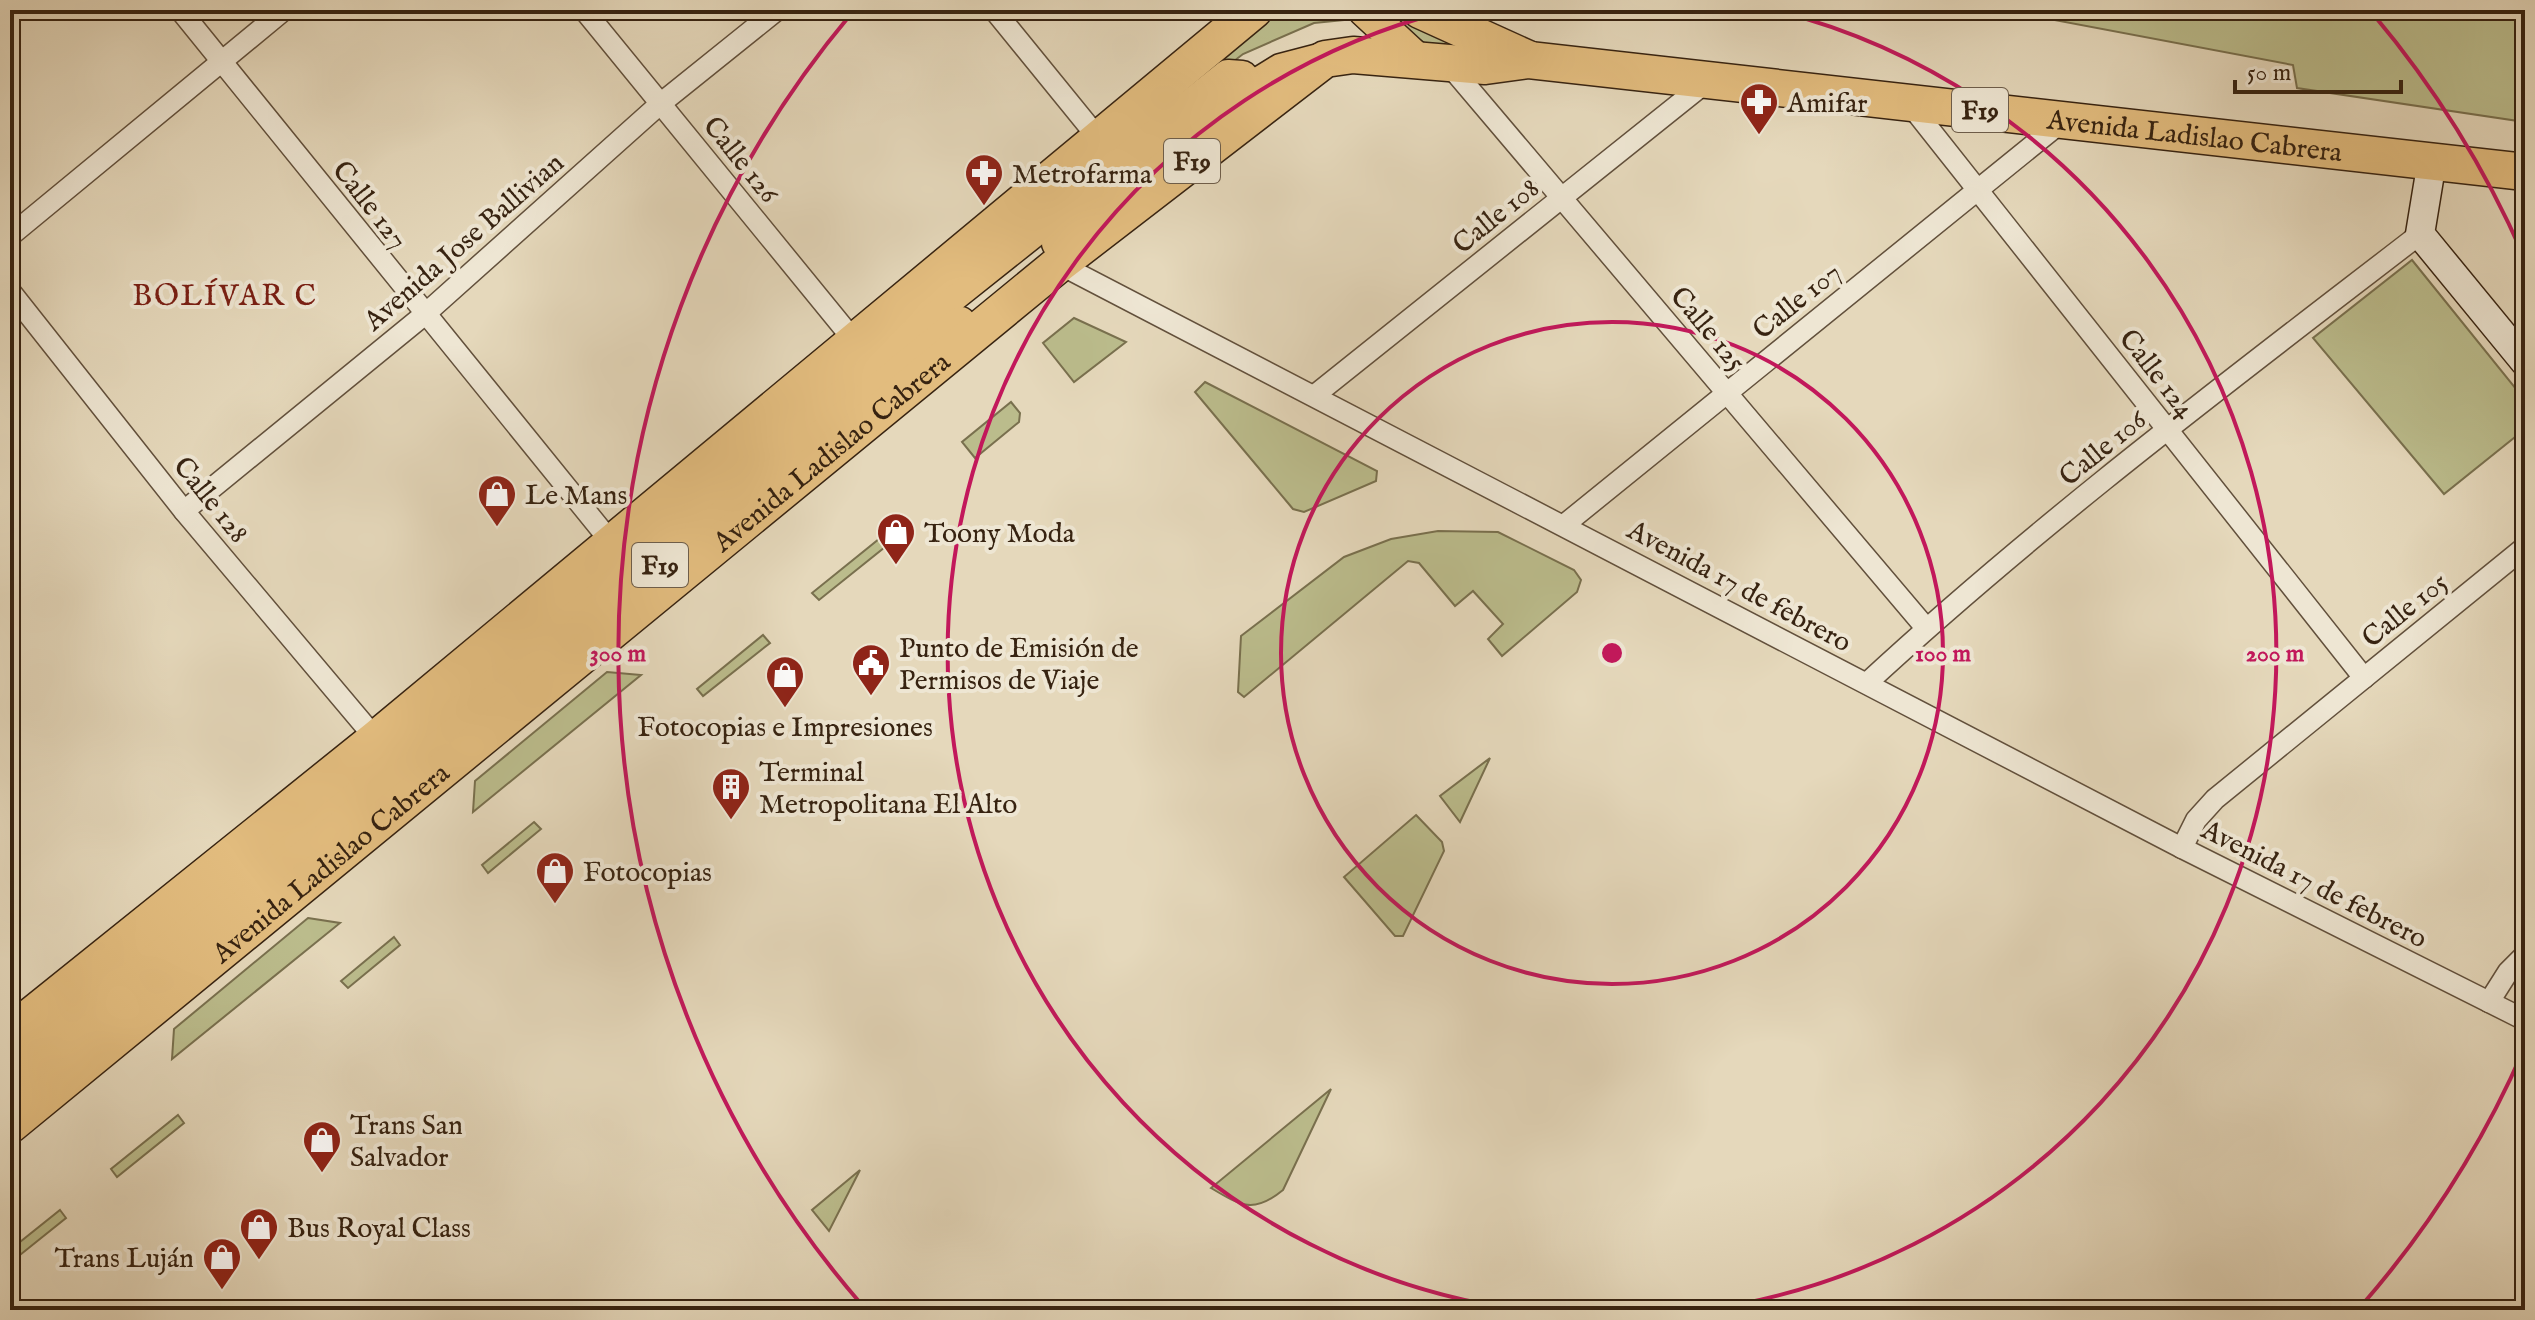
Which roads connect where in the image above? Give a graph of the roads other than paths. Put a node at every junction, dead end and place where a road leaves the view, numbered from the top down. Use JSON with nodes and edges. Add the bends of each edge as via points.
{"nodes":[{"id":1,"x":180,"y":10,"type":"edge"},
{"id":2,"x":284,"y":10,"type":"edge"},
{"id":3,"x":584,"y":10,"type":"edge"},
{"id":4,"x":777,"y":10,"type":"edge"},
{"id":5,"x":994,"y":10,"type":"edge"},
{"id":6,"x":1254,"y":10,"type":"edge"},
{"id":7,"x":1364,"y":10,"type":"edge"},
{"id":8,"x":1420,"y":10,"type":"edge"},
{"id":9,"x":1325,"y":59,"type":"junction"},
{"id":10,"x":1529,"y":60,"type":"junction"},
{"id":11,"x":223,"y":62,"type":"junction"},
{"id":12,"x":1434,"y":63,"type":"junction"},
{"id":13,"x":1709,"y":80,"type":"junction"},
{"id":14,"x":1237,"y":84,"type":"junction"},
{"id":15,"x":1908,"y":102,"type":"junction"},
{"id":16,"x":660,"y":104,"type":"junction"},
{"id":17,"x":2064,"y":120,"type":"junction"},
{"id":18,"x":1099,"y":139,"type":"junction"},
{"id":19,"x":2432,"y":161,"type":"junction"},
{"id":20,"x":2525,"y":172,"type":"edge"},
{"id":21,"x":1977,"y":189,"type":"junction"},
{"id":22,"x":1563,"y":197,"type":"junction"},
{"id":23,"x":2420,"y":234,"type":"junction"},
{"id":24,"x":10,"y":236,"type":"edge"},
{"id":25,"x":970,"y":247,"type":"junction"},
{"id":26,"x":1059,"y":264,"type":"junction"},
{"id":27,"x":10,"y":291,"type":"edge"},
{"id":28,"x":939,"y":306,"type":"junction"},
{"id":29,"x":424,"y":315,"type":"junction"},
{"id":30,"x":883,"y":320,"type":"junction"},
{"id":31,"x":856,"y":343,"type":"junction"},
{"id":32,"x":2525,"y":362,"type":"edge"},
{"id":33,"x":1727,"y":393,"type":"junction"},
{"id":34,"x":1315,"y":395,"type":"junction"},
{"id":35,"x":2167,"y":429,"type":"junction"},
{"id":36,"x":184,"y":511,"type":"junction"},
{"id":37,"x":1564,"y":525,"type":"junction"},
{"id":38,"x":611,"y":542,"type":"junction"},
{"id":39,"x":2525,"y":547,"type":"edge"},
{"id":40,"x":1926,"y":628,"type":"junction"},
{"id":41,"x":2364,"y":678,"type":"junction"},
{"id":42,"x":1867,"y":683,"type":"junction"},
{"id":43,"x":376,"y":739,"type":"junction"},
{"id":44,"x":2182,"y":848,"type":"junction"},
{"id":45,"x":2525,"y":955,"type":"edge"},
{"id":46,"x":2489,"y":1002,"type":"junction"},
{"id":47,"x":2525,"y":1020,"type":"edge"},
{"id":48,"x":10,"y":1033,"type":"edge"},
{"id":49,"x":10,"y":1064,"type":"edge"},
{"id":50,"x":10,"y":1096,"type":"edge"},
{"id":51,"x":10,"y":1125,"type":"edge"}],
"edges":[{"from":1,"to":11,"type":"street","name":"Calle 127"},
{"from":2,"to":11,"type":"street"},
{"from":3,"to":16,"type":"street","name":"Calle 126"},
{"from":4,"to":16,"type":"street","name":"Avenida Jose Ballivian"},
{"from":5,"to":18,"type":"street"},
{"from":6,"to":18,"type":"highway","number":"F19"},
{"from":7,"to":12,"type":"main road"},
{"from":8,"to":10,"type":"highway","name":"Avenida Ladislao Cabrera","number":"F19"},
{"from":9,"to":12,"type":"highway","name":"Avenida Ladislao Cabrera","number":"F19","via":[[1353,55]]},
{"from":9,"to":14,"type":"main road","name":"Avenida Ladislao Cabrera","number":"F19"},
{"from":9,"to":26,"type":"highway","name":"Avenida Ladislao Cabrera","number":"F19"},
{"from":10,"to":12,"type":"highway","name":"Avenida Ladislao Cabrera","number":"F19","via":[[1485,66]]},
{"from":10,"to":13,"type":"highway","name":"Avenida Ladislao Cabrera","number":"F19"},
{"from":11,"to":24,"type":"street"},
{"from":11,"to":29,"type":"street","name":"Calle 127"},
{"from":12,"to":22,"type":"street","name":"Calle 125"},
{"from":13,"to":15,"type":"highway","name":"Avenida Ladislao Cabrera","number":"F19"},
{"from":13,"to":22,"type":"street","name":"Calle 108"},
{"from":14,"to":28,"type":"main road","name":"Avenida Ladislao Cabrera","number":"F19"},
{"from":14,"to":50,"type":"main road","name":"Avenida Ladislao Cabrera","number":"F19"},
{"from":15,"to":17,"type":"highway","name":"Avenida Ladislao Cabrera","number":"F19"},
{"from":15,"to":21,"type":"street","name":"Calle 124"},
{"from":16,"to":29,"type":"street","name":"Avenida Jose Ballivian"},
{"from":16,"to":31,"type":"street","name":"Calle 126"},
{"from":17,"to":19,"type":"highway","name":"Avenida Ladislao Cabrera","number":"F19"},
{"from":17,"to":21,"type":"street","name":"Calle 107"},
{"from":18,"to":25,"type":"highway","number":"F19"},
{"from":19,"to":20,"type":"highway","name":"Avenida Ladislao Cabrera","number":"F19"},
{"from":19,"to":23,"type":"street"},
{"from":21,"to":33,"type":"street","name":"Calle 107"},
{"from":21,"to":35,"type":"street","name":"Calle 124"},
{"from":22,"to":33,"type":"street","name":"Calle 125"},
{"from":22,"to":34,"type":"street","name":"Calle 108"},
{"from":23,"to":32,"type":"street"},
{"from":23,"to":35,"type":"street","name":"Calle 106"},
{"from":25,"to":28,"type":"highway"},
{"from":25,"to":30,"type":"highway","number":"F19"},
{"from":26,"to":34,"type":"street","name":"Avenida 17 de febrero"},
{"from":26,"to":51,"type":"highway","name":"Avenida Ladislao Cabrera","number":"F19"},
{"from":27,"to":36,"type":"street","name":"Calle 128"},
{"from":28,"to":30,"type":"highway"},
{"from":28,"to":49,"type":"main road","name":"Avenida Ladislao Cabrera","number":"F19"},
{"from":29,"to":36,"type":"street","name":"Avenida Jose Ballivian"},
{"from":29,"to":38,"type":"street","name":"Calle 127"},
{"from":30,"to":31,"type":"highway","number":"F19"},
{"from":31,"to":38,"type":"highway","number":"F19"},
{"from":33,"to":37,"type":"street","name":"Calle 107"},
{"from":33,"to":40,"type":"street","name":"Calle 125"},
{"from":34,"to":37,"type":"street","name":"Avenida 17 de febrero"},
{"from":35,"to":40,"type":"street","name":"Calle 106"},
{"from":35,"to":41,"type":"street","name":"Calle 124"},
{"from":36,"to":43,"type":"street","name":"Calle 128"},
{"from":37,"to":42,"type":"street","name":"Avenida 17 de febrero"},
{"from":38,"to":43,"type":"highway","number":"F19"},
{"from":39,"to":41,"type":"street","name":"Calle 105"},
{"from":40,"to":42,"type":"street","name":"Calle 106"},
{"from":41,"to":44,"type":"street","name":"Calle 105","via":[[2215,799],[2196,820]]},
{"from":42,"to":44,"type":"street","name":"Avenida 17 de febrero"},
{"from":43,"to":48,"type":"highway","number":"F19"},
{"from":44,"to":46,"type":"street","name":"Avenida 17 de febrero"},
{"from":45,"to":46,"type":"street"},
{"from":46,"to":47,"type":"street","name":"Avenida 17 de febrero"}]}
